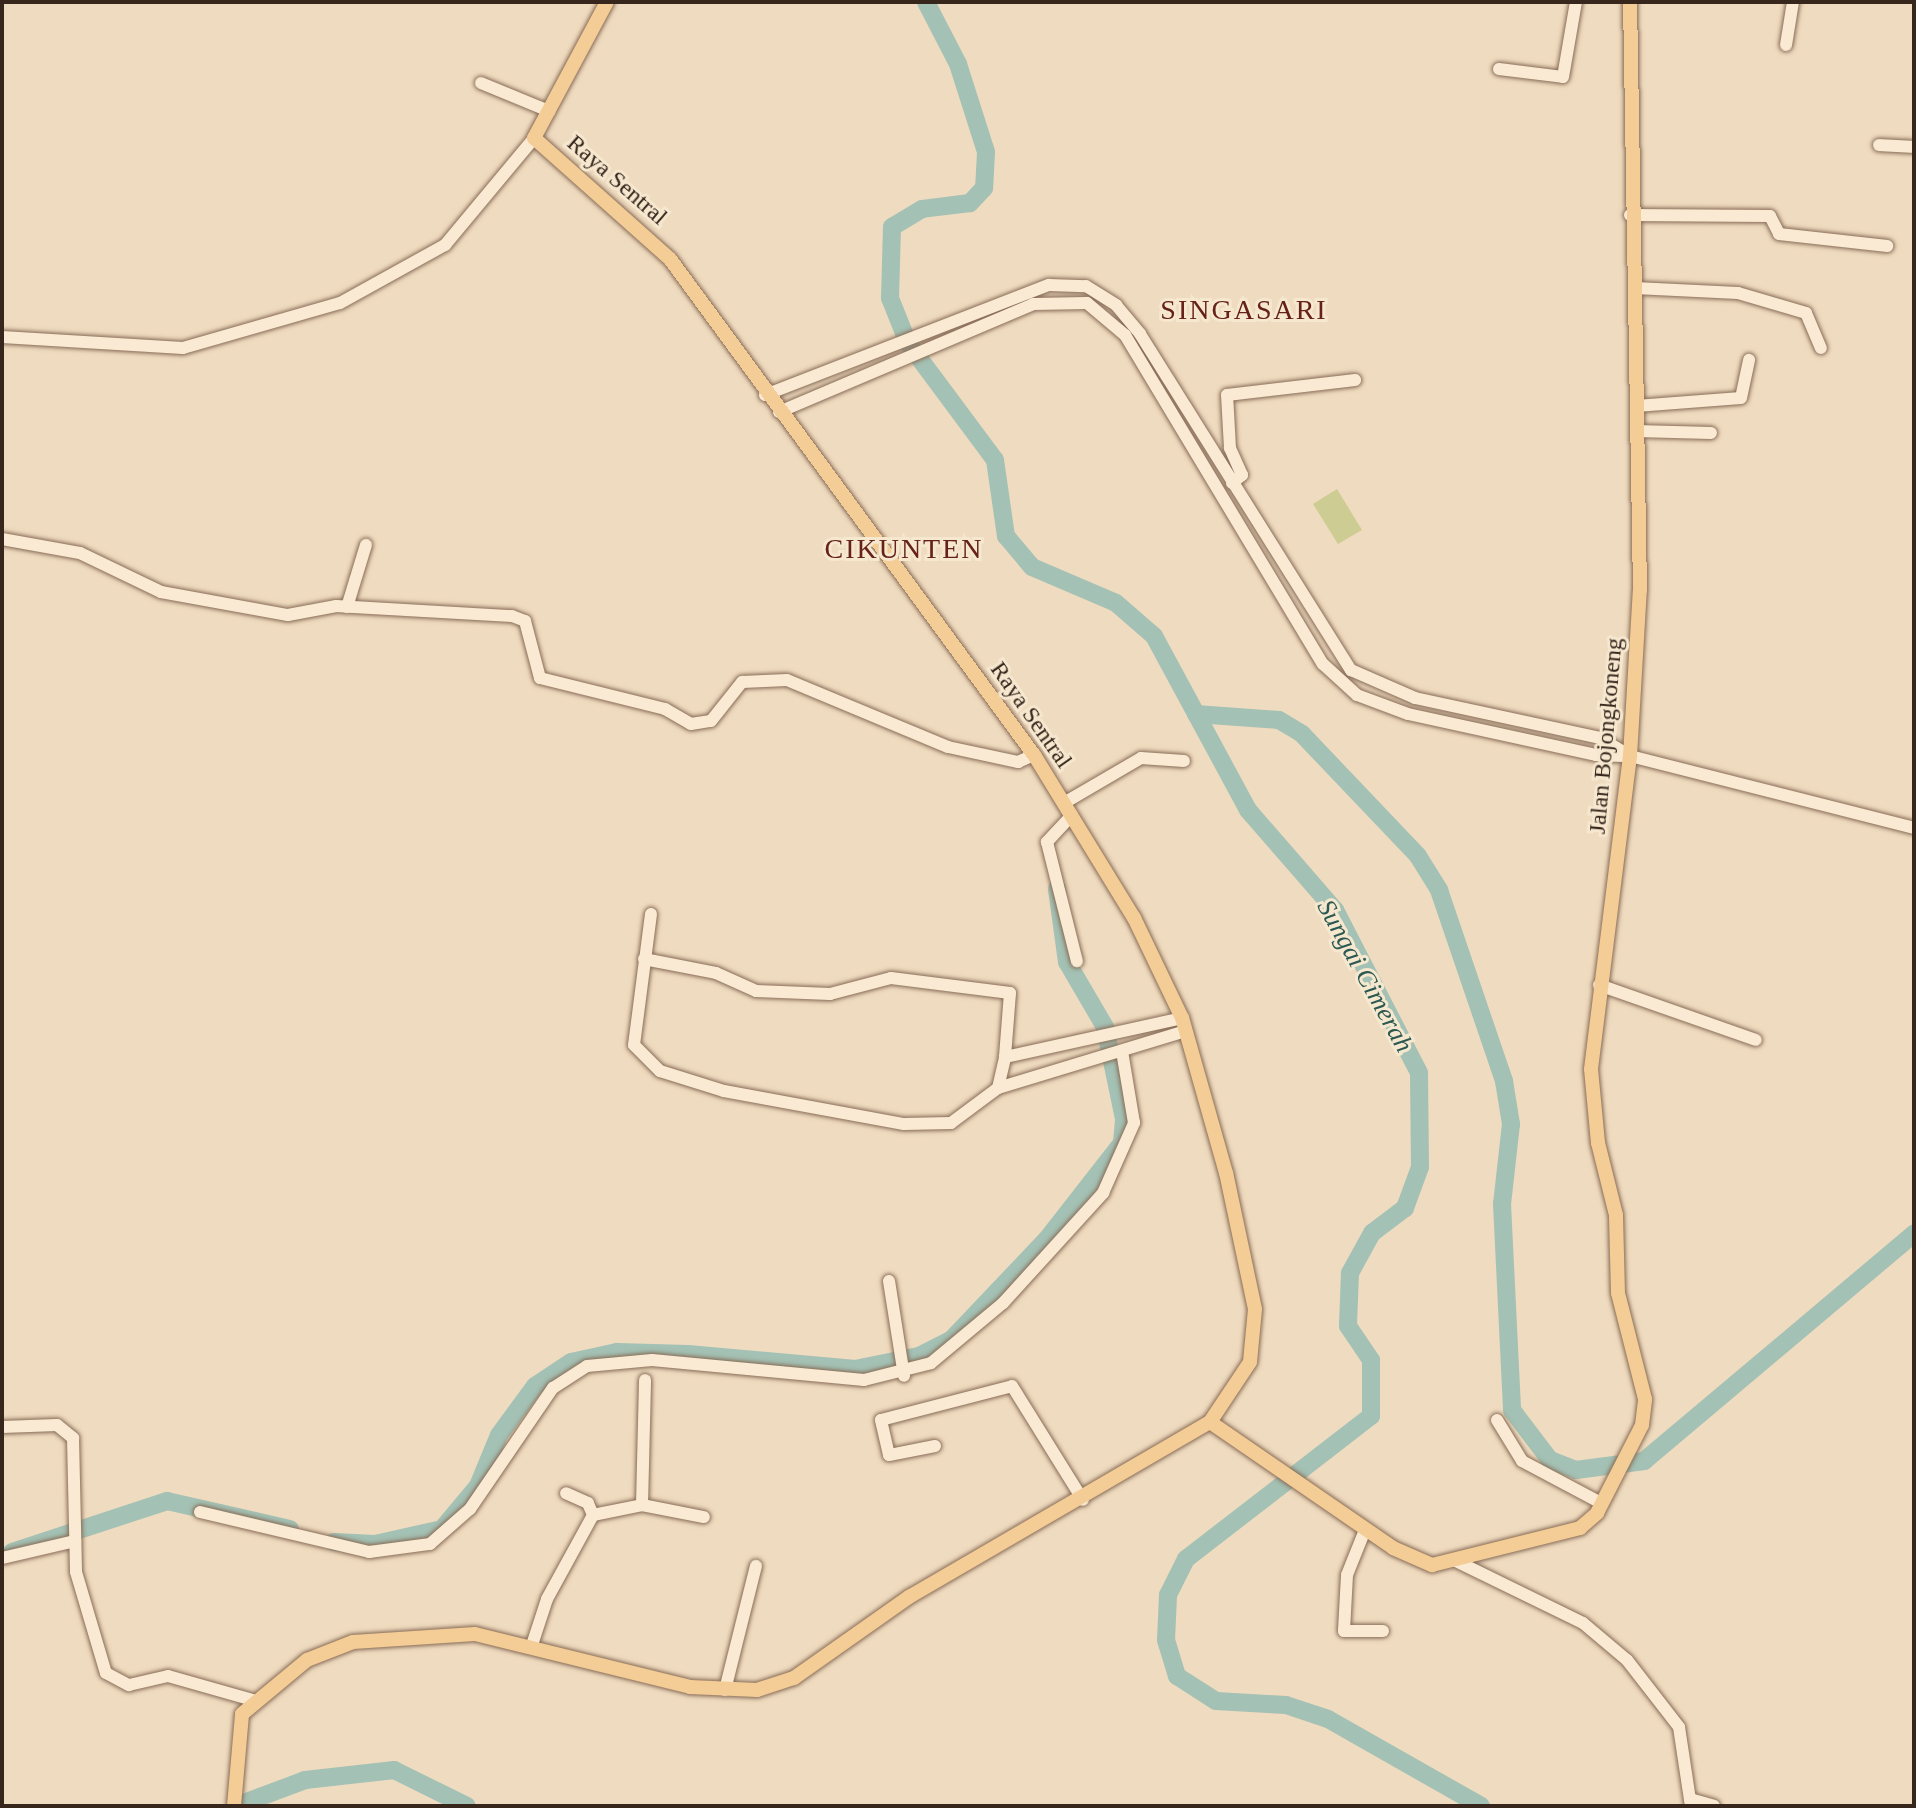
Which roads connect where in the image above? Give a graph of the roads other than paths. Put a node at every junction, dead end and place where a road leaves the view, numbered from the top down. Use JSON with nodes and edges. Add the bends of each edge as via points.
{"nodes":[{"id":1,"x":607,"y":2,"type":"edge"},
{"id":2,"x":1576,"y":2,"type":"edge"},
{"id":3,"x":1630,"y":2,"type":"edge"},
{"id":4,"x":1793,"y":2,"type":"edge"},
{"id":5,"x":1786,"y":45,"type":"dead end"},
{"id":6,"x":1499,"y":69,"type":"dead end"},
{"id":7,"x":481,"y":83,"type":"dead end"},
{"id":8,"x":549,"y":111,"type":"junction"},
{"id":9,"x":534,"y":138,"type":"junction"},
{"id":10,"x":1879,"y":145,"type":"dead end"},
{"id":11,"x":1914,"y":147,"type":"edge"},
{"id":12,"x":1630,"y":215,"type":"junction"},
{"id":13,"x":1887,"y":246,"type":"dead end"},
{"id":14,"x":1635,"y":288,"type":"junction"},
{"id":15,"x":2,"y":337,"type":"edge"},
{"id":16,"x":914,"y":337,"type":"junction"},
{"id":17,"x":1821,"y":348,"type":"dead end"},
{"id":18,"x":920,"y":350,"type":"junction"},
{"id":19,"x":1749,"y":360,"type":"dead end"},
{"id":20,"x":1355,"y":380,"type":"dead end"},
{"id":21,"x":1163,"y":384,"type":"junction"},
{"id":22,"x":765,"y":395,"type":"junction"},
{"id":23,"x":1636,"y":406,"type":"junction"},
{"id":24,"x":779,"y":412,"type":"junction"},
{"id":25,"x":1636,"y":431,"type":"junction"},
{"id":26,"x":1711,"y":433,"type":"dead end"},
{"id":27,"x":1232,"y":483,"type":"junction"},
{"id":28,"x":1257,"y":525,"type":"junction"},
{"id":29,"x":1243,"y":533,"type":"junction"},
{"id":30,"x":2,"y":539,"type":"edge"},
{"id":31,"x":366,"y":545,"type":"dead end"},
{"id":32,"x":347,"y":607,"type":"junction"},
{"id":33,"x":1496,"y":717,"type":"junction"},
{"id":34,"x":1492,"y":733,"type":"junction"},
{"id":35,"x":1034,"y":755,"type":"junction"},
{"id":36,"x":1630,"y":756,"type":"junction"},
{"id":37,"x":1184,"y":761,"type":"dead end"},
{"id":38,"x":1068,"y":809,"type":"junction"},
{"id":39,"x":1914,"y":828,"type":"edge"},
{"id":40,"x":651,"y":914,"type":"dead end"},
{"id":41,"x":644,"y":959,"type":"junction"},
{"id":42,"x":1077,"y":961,"type":"dead end"},
{"id":43,"x":1599,"y":985,"type":"junction"},
{"id":44,"x":1184,"y":1025,"type":"junction"},
{"id":45,"x":1756,"y":1040,"type":"dead end"},
{"id":46,"x":1115,"y":1053,"type":"junction"},
{"id":47,"x":1040,"y":1054,"type":"junction"},
{"id":48,"x":1005,"y":1057,"type":"junction"},
{"id":49,"x":1045,"y":1075,"type":"junction"},
{"id":50,"x":998,"y":1088,"type":"junction"},
{"id":51,"x":889,"y":1281,"type":"dead end"},
{"id":52,"x":904,"y":1363,"type":"junction"},
{"id":53,"x":645,"y":1380,"type":"dead end"},
{"id":54,"x":1497,"y":1420,"type":"dead end"},
{"id":55,"x":1210,"y":1422,"type":"junction"},
{"id":56,"x":2,"y":1427,"type":"edge"},
{"id":57,"x":935,"y":1446,"type":"dead end"},
{"id":58,"x":566,"y":1493,"type":"dead end"},
{"id":59,"x":1604,"y":1498,"type":"junction"},
{"id":60,"x":1083,"y":1500,"type":"junction"},
{"id":61,"x":642,"y":1505,"type":"junction"},
{"id":62,"x":200,"y":1512,"type":"dead end"},
{"id":63,"x":593,"y":1515,"type":"junction"},
{"id":64,"x":704,"y":1517,"type":"dead end"},
{"id":65,"x":1365,"y":1530,"type":"junction"},
{"id":66,"x":75,"y":1537,"type":"junction"},
{"id":67,"x":2,"y":1558,"type":"edge"},
{"id":68,"x":1456,"y":1561,"type":"junction"},
{"id":69,"x":756,"y":1566,"type":"dead end"},
{"id":70,"x":1383,"y":1631,"type":"dead end"},
{"id":71,"x":532,"y":1645,"type":"junction"},
{"id":72,"x":725,"y":1690,"type":"junction"},
{"id":73,"x":253,"y":1700,"type":"junction"},
{"id":74,"x":1690,"y":1802,"type":"edge"},
{"id":75,"x":234,"y":1806,"type":"edge"},
{"id":76,"x":1714,"y":1806,"type":"edge"}],
"edges":[{"from":1,"to":8,"type":"main road"},
{"from":2,"to":6,"type":"street","via":[[1563,77]]},
{"from":3,"to":12,"type":"main road","name":"Jalan Bojongkoneng"},
{"from":4,"to":5,"type":"street"},
{"from":7,"to":8,"type":"street"},
{"from":8,"to":9,"type":"main road"},
{"from":9,"to":15,"type":"street","via":[[445,245],[340,303],[183,348]]},
{"from":9,"to":22,"type":"main road","name":"Raya Sentral","via":[[654,240]]},
{"from":10,"to":11,"type":"street"},
{"from":12,"to":13,"type":"street","via":[[1770,216],[1779,234]]},
{"from":12,"to":14,"type":"main road","name":"Jalan Bojongkoneng"},
{"from":14,"to":17,"type":"street","via":[[1738,293],[1806,313]]},
{"from":14,"to":23,"type":"main road","name":"Jalan Bojongkoneng"},
{"from":16,"to":18,"type":"street"},
{"from":16,"to":21,"type":"street","via":[[1049,285],[1086,286],[1116,305]]},
{"from":16,"to":22,"type":"street"},
{"from":18,"to":21,"type":"street","via":[[1050,299],[1087,303],[1125,335]]},
{"from":18,"to":24,"type":"street"},
{"from":19,"to":23,"type":"street","via":[[1741,398]]},
{"from":20,"to":27,"type":"street","via":[[1227,395],[1230,448],[1242,475]]},
{"from":21,"to":27,"type":"street"},
{"from":21,"to":29,"type":"street"},
{"from":22,"to":24,"type":"main road","name":"Raya Sentral"},
{"from":23,"to":25,"type":"main road","name":"Jalan Bojongkoneng"},
{"from":24,"to":35,"type":"main road","name":"Raya Sentral"},
{"from":25,"to":26,"type":"street"},
{"from":25,"to":36,"type":"main road","name":"Jalan Bojongkoneng","via":[[1640,590]]},
{"from":27,"to":28,"type":"street"},
{"from":28,"to":29,"type":"street"},
{"from":28,"to":33,"type":"street","via":[[1351,670],[1370,684]]},
{"from":29,"to":34,"type":"street","via":[[1323,664],[1347,687],[1379,705]]},
{"from":30,"to":32,"type":"street","via":[[80,553],[128,581],[175,595],[288,615]]},
{"from":31,"to":32,"type":"street"},
{"from":32,"to":35,"type":"street","via":[[516,617],[525,621],[540,678],[665,709],[691,724],[711,721],[742,682],[778,680],[948,747],[1018,762]]},
{"from":33,"to":34,"type":"street"},
{"from":33,"to":36,"type":"street","via":[[1600,738]]},
{"from":34,"to":36,"type":"street"},
{"from":35,"to":38,"type":"main road","name":"Raya Sentral"},
{"from":36,"to":39,"type":"street"},
{"from":36,"to":43,"type":"main road","name":"Jalan Bojongkoneng"},
{"from":37,"to":38,"type":"street","via":[[1141,758]]},
{"from":38,"to":42,"type":"street","via":[[1047,842],[1048,859]]},
{"from":38,"to":44,"type":"main road","name":"Raya Sentral","via":[[1134,918]]},
{"from":40,"to":41,"type":"street"},
{"from":41,"to":48,"type":"street","via":[[716,973],[756,991],[830,994],[891,978],[1010,993]]},
{"from":41,"to":50,"type":"street","via":[[634,1045],[640,1057],[686,1082],[935,1125],[951,1123]]},
{"from":43,"to":45,"type":"street"},
{"from":43,"to":59,"type":"main road","name":"Jalan Bojongkoneng","via":[[1592,1038],[1595,1119],[1616,1215],[1618,1293],[1645,1399],[1642,1425]]},
{"from":44,"to":46,"type":"street"},
{"from":44,"to":47,"type":"street"},
{"from":44,"to":55,"type":"main road","name":"Raya Sentral","via":[[1255,1309],[1250,1362]]},
{"from":46,"to":49,"type":"street"},
{"from":46,"to":52,"type":"street","via":[[1134,1123],[1103,1193],[955,1349]]},
{"from":47,"to":48,"type":"street"},
{"from":47,"to":49,"type":"street"},
{"from":48,"to":50,"type":"street"},
{"from":49,"to":50,"type":"street"},
{"from":51,"to":52,"type":"street"},
{"from":52,"to":62,"type":"street","via":[[818,1378],[652,1360],[587,1366],[548,1394],[470,1509],[430,1544],[369,1552]]},
{"from":53,"to":61,"type":"street"},
{"from":54,"to":59,"type":"street","via":[[1522,1461]]},
{"from":55,"to":60,"type":"main road"},
{"from":55,"to":65,"type":"main road","name":"Jalan Bojongkoneng"},
{"from":56,"to":66,"type":"street","via":[[69,1431],[77,1466]]},
{"from":57,"to":60,"type":"street","via":[[889,1455],[881,1420],[1012,1386]]},
{"from":58,"to":63,"type":"street","via":[[588,1503]]},
{"from":59,"to":68,"type":"main road","name":"Jalan Bojongkoneng","via":[[1569,1532]]},
{"from":60,"to":72,"type":"main road","via":[[909,1597],[809,1672],[757,1690]]},
{"from":61,"to":63,"type":"street"},
{"from":61,"to":64,"type":"street"},
{"from":63,"to":71,"type":"street","via":[[547,1599]]},
{"from":65,"to":68,"type":"main road","name":"Jalan Bojongkoneng","via":[[1422,1563]]},
{"from":65,"to":70,"type":"street","via":[[1347,1575],[1344,1631]]},
{"from":66,"to":67,"type":"street"},
{"from":66,"to":73,"type":"street","via":[[93,1644],[112,1679],[129,1685],[160,1675]]},
{"from":68,"to":74,"type":"street","via":[[1583,1623],[1627,1660],[1679,1727]]},
{"from":69,"to":72,"type":"street"},
{"from":71,"to":72,"type":"main road","via":[[664,1682]]},
{"from":71,"to":73,"type":"main road","via":[[443,1632],[373,1637],[307,1660]]},
{"from":73,"to":75,"type":"main road","via":[[238,1726]]},
{"from":74,"to":76,"type":"street"}]}
